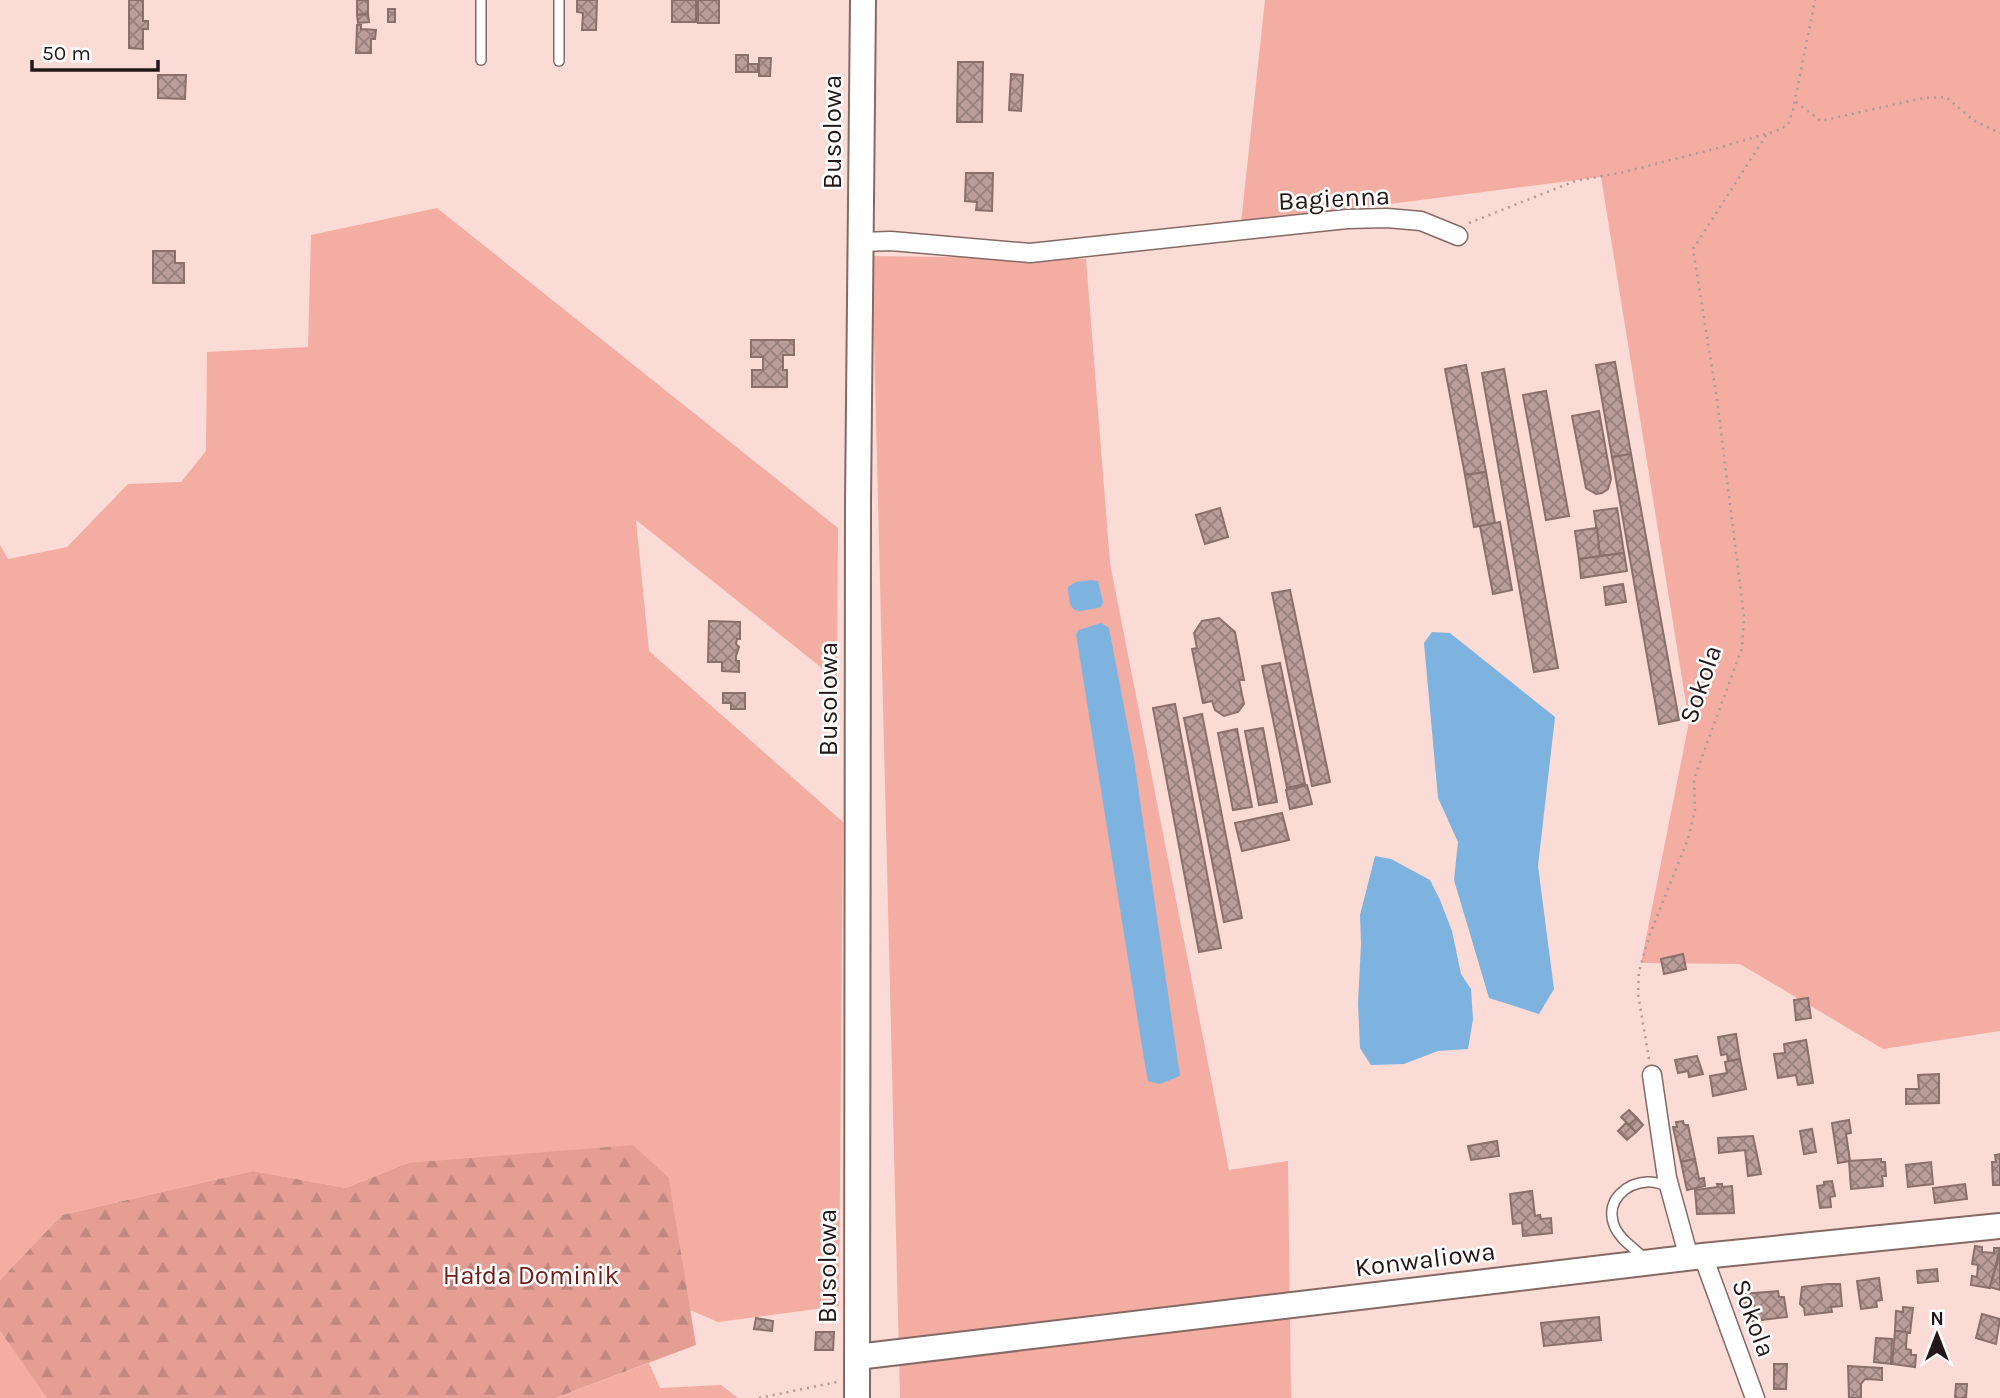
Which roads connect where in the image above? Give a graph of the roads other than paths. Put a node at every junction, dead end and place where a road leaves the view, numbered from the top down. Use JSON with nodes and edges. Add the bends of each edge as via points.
{"nodes":[{"id":1,"x":481,"y":0,"type":"edge"},
{"id":2,"x":559,"y":0,"type":"edge"},
{"id":3,"x":863,"y":0,"type":"edge"},
{"id":4,"x":481,"y":60,"type":"dead end"},
{"id":5,"x":559,"y":61,"type":"dead end"},
{"id":6,"x":1458,"y":236,"type":"road end"},
{"id":7,"x":862,"y":242,"type":"junction"},
{"id":8,"x":1652,"y":1075,"type":"road end"},
{"id":9,"x":1669,"y":1186,"type":"junction"},
{"id":10,"x":2000,"y":1226,"type":"edge"},
{"id":11,"x":1696,"y":1257,"type":"junction"},
{"id":12,"x":1650,"y":1263,"type":"junction"},
{"id":13,"x":857,"y":1378,"type":"edge"},
{"id":14,"x":1755,"y":1398,"type":"edge"}],
"edges":[{"from":1,"to":4,"type":"lane"},
{"from":2,"to":5,"type":"lane"},
{"from":3,"to":7,"type":"street","name":"Busolowa"},
{"from":6,"to":7,"type":"street","name":"Bagienna","via":[[1421,222],[1387,218],[1030,253]]},
{"from":7,"to":13,"type":"street","name":"Busolowa"},
{"from":8,"to":9,"type":"street","name":"Sokola"},
{"from":9,"to":11,"type":"street","name":"Sokola"},
{"from":9,"to":12,"type":"lane","via":[[1648,1181],[1629,1186],[1616,1197],[1612,1209],[1621,1237]]},
{"from":10,"to":11,"type":"street","name":"Konwaliowa"},
{"from":11,"to":12,"type":"street","name":"Konwaliowa"},
{"from":11,"to":14,"type":"street","name":"Sokola"},
{"from":12,"to":13,"type":"street","name":"Konwaliowa"}]}
